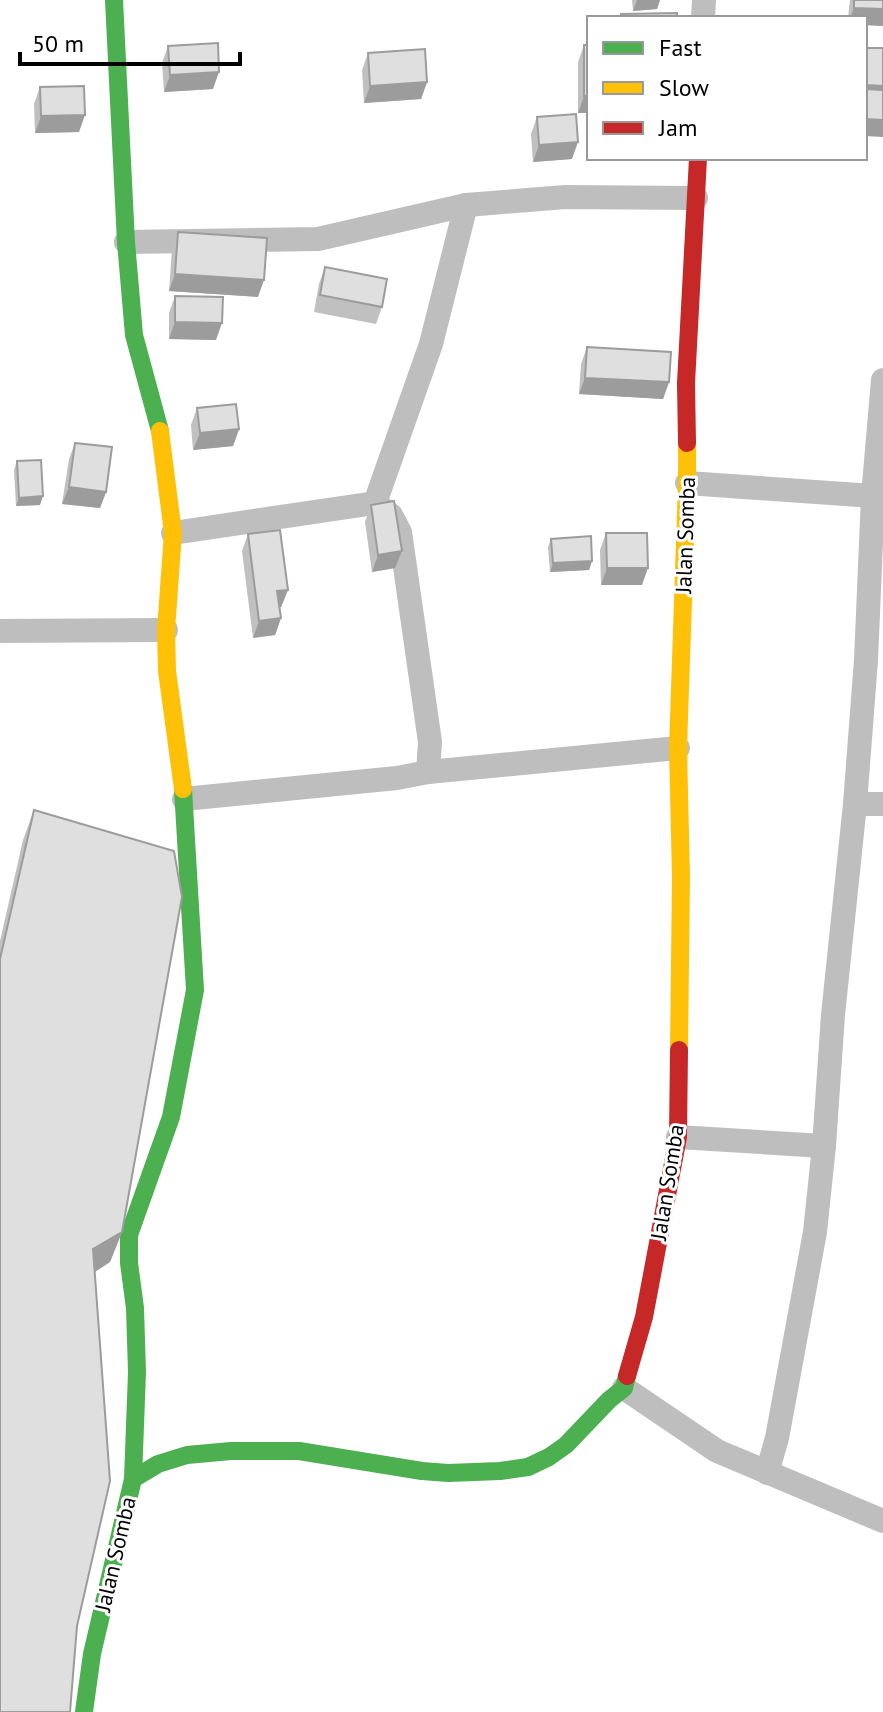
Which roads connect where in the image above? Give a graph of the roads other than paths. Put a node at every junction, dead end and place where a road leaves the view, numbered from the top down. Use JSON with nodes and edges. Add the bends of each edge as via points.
{"nodes":[{"id":1,"x":114,"y":0,"type":"edge"},
{"id":2,"x":698,"y":160,"type":"edge"},
{"id":3,"x":696,"y":198,"type":"junction"},
{"id":4,"x":466,"y":205,"type":"junction"},
{"id":5,"x":126,"y":242,"type":"junction"},
{"id":6,"x":883,"y":380,"type":"edge"},
{"id":7,"x":687,"y":483,"type":"junction"},
{"id":8,"x":873,"y":496,"type":"junction"},
{"id":9,"x":375,"y":503,"type":"junction"},
{"id":10,"x":173,"y":533,"type":"junction"},
{"id":11,"x":166,"y":630,"type":"junction"},
{"id":12,"x":0,"y":631,"type":"edge"},
{"id":13,"x":875,"y":661,"type":"edge"},
{"id":14,"x":678,"y":748,"type":"junction"},
{"id":15,"x":428,"y":772,"type":"junction"},
{"id":16,"x":184,"y":799,"type":"junction"},
{"id":17,"x":855,"y":804,"type":"junction"},
{"id":18,"x":883,"y":804,"type":"edge"},
{"id":19,"x":678,"y":1137,"type":"junction"},
{"id":20,"x":824,"y":1146,"type":"junction"},
{"id":21,"x":624,"y":1388,"type":"junction"},
{"id":22,"x":767,"y":1473,"type":"junction"},
{"id":23,"x":133,"y":1479,"type":"junction"},
{"id":24,"x":883,"y":1521,"type":"edge"},
{"id":25,"x":84,"y":1712,"type":"edge"}],
"edges":[{"from":1,"to":5,"type":"street"},
{"from":2,"to":3,"type":"street","name":"Jalan Somba"},
{"from":3,"to":4,"type":"street","via":[[565,197]]},
{"from":3,"to":7,"type":"street","name":"Jalan Somba","via":[[686,383]]},
{"from":4,"to":5,"type":"street","via":[[318,239]]},
{"from":4,"to":9,"type":"street","via":[[431,344]]},
{"from":5,"to":10,"type":"street","via":[[134,335],[162,440]]},
{"from":6,"to":8,"type":"street"},
{"from":7,"to":8,"type":"street"},
{"from":7,"to":14,"type":"street","name":"Jalan Somba"},
{"from":8,"to":13,"type":"street"},
{"from":9,"to":10,"type":"street"},
{"from":9,"to":15,"type":"street","via":[[391,515],[400,532],[430,742]]},
{"from":10,"to":11,"type":"street"},
{"from":11,"to":12,"type":"street"},
{"from":11,"to":16,"type":"street"},
{"from":13,"to":17,"type":"street"},
{"from":14,"to":15,"type":"street"},
{"from":14,"to":19,"type":"street","name":"Jalan Somba"},
{"from":15,"to":16,"type":"street"},
{"from":16,"to":23,"type":"street","via":[[195,990],[171,1117],[129,1235],[137,1372]]},
{"from":17,"to":18,"type":"street"},
{"from":17,"to":20,"type":"street"},
{"from":19,"to":20,"type":"street"},
{"from":19,"to":21,"type":"street","name":"Jalan Somba","via":[[644,1317]]},
{"from":20,"to":22,"type":"street","via":[[815,1232]]},
{"from":21,"to":22,"type":"street","via":[[717,1451]]},
{"from":21,"to":23,"type":"street","name":"Jalan Somba","via":[[566,1445],[528,1467],[448,1473],[299,1451],[231,1451],[187,1455]]},
{"from":22,"to":24,"type":"street"},
{"from":23,"to":25,"type":"street","name":"Jalan Somba","via":[[92,1654]]}]}
